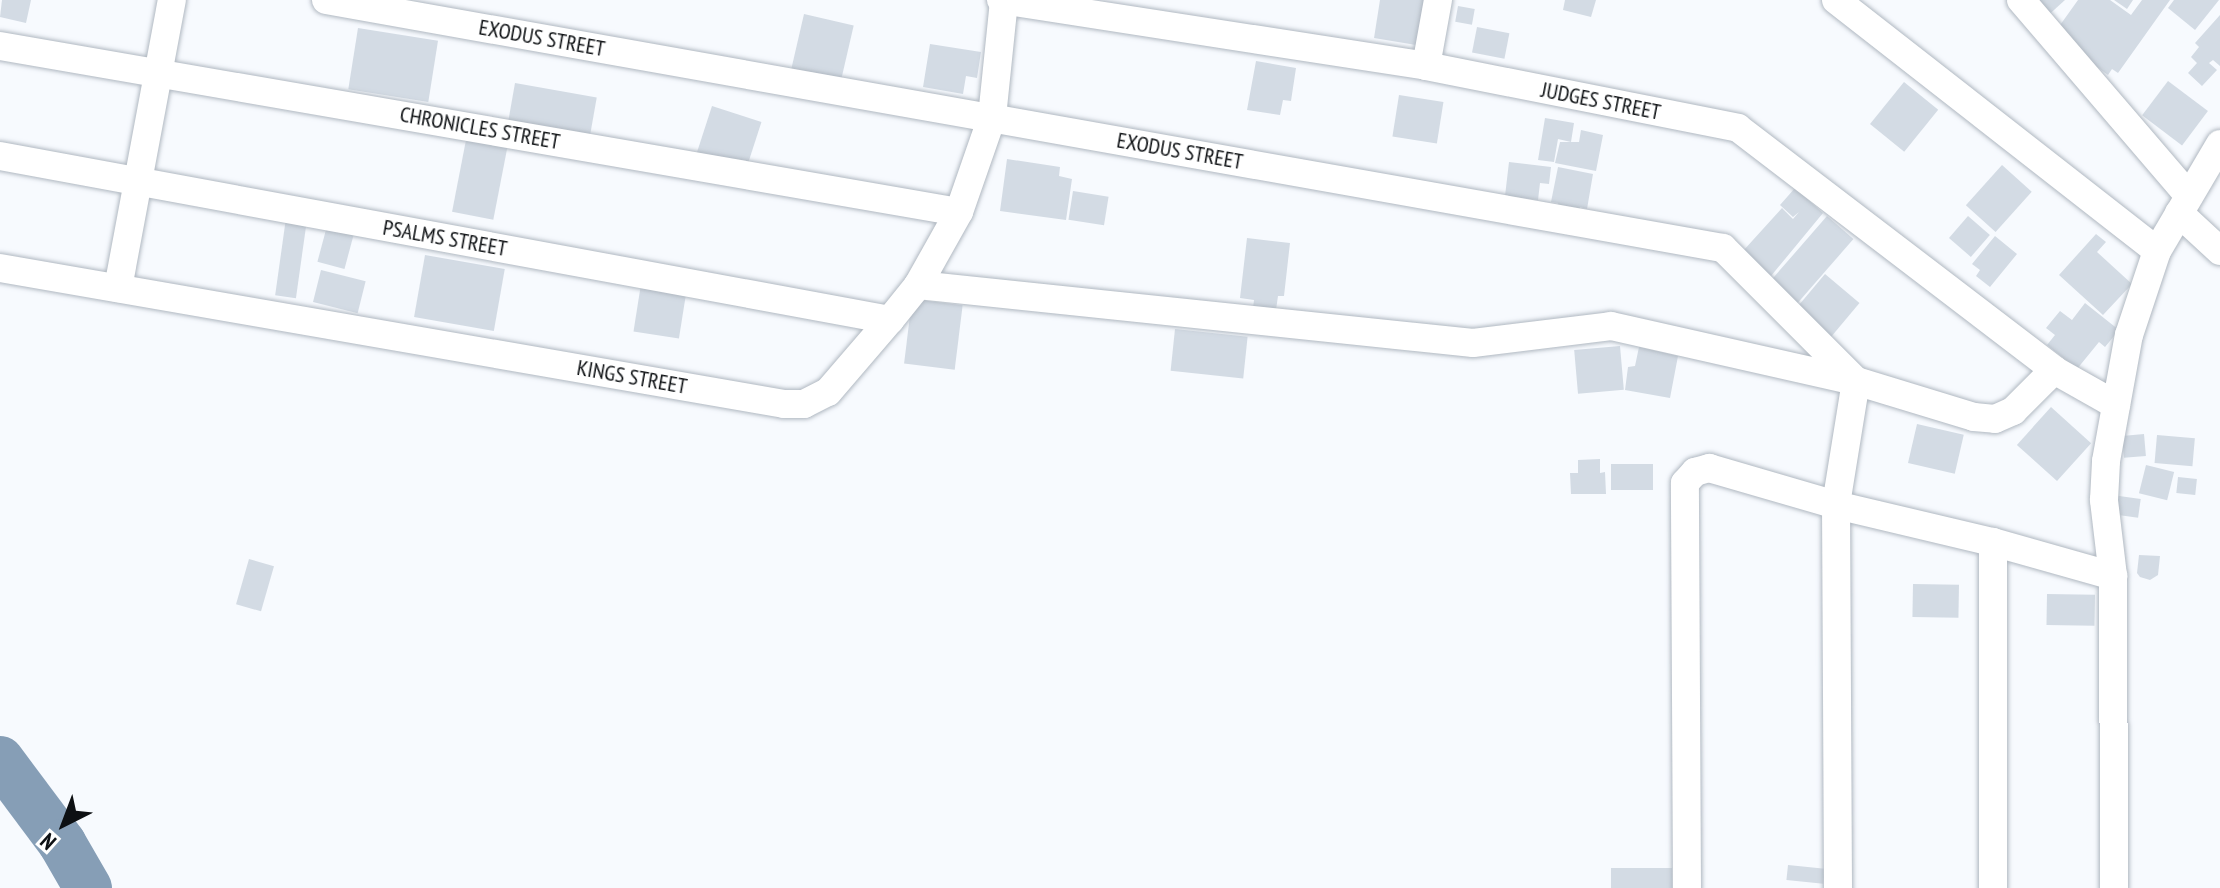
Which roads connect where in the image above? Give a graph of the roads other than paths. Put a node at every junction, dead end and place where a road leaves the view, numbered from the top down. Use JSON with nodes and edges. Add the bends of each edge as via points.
{"nodes":[{"id":1,"x":172,"y":0,"type":"edge"},
{"id":2,"x":326,"y":0,"type":"edge"},
{"id":3,"x":1002,"y":0,"type":"edge"},
{"id":4,"x":1438,"y":0,"type":"edge"},
{"id":5,"x":1836,"y":0,"type":"edge"},
{"id":6,"x":1865,"y":0,"type":"edge"},
{"id":7,"x":2021,"y":0,"type":"edge"},
{"id":8,"x":1877,"y":36,"type":"junction"},
{"id":9,"x":0,"y":46,"type":"edge"},
{"id":10,"x":1426,"y":66,"type":"junction"},
{"id":11,"x":157,"y":71,"type":"junction"},
{"id":12,"x":992,"y":117,"type":"junction"},
{"id":13,"x":2220,"y":144,"type":"edge"},
{"id":14,"x":0,"y":156,"type":"edge"},
{"id":15,"x":137,"y":181,"type":"junction"},
{"id":16,"x":2184,"y":205,"type":"junction"},
{"id":17,"x":959,"y":212,"type":"junction"},
{"id":18,"x":2157,"y":251,"type":"junction"},
{"id":19,"x":2220,"y":251,"type":"edge"},
{"id":20,"x":0,"y":268,"type":"edge"},
{"id":21,"x":918,"y":285,"type":"junction"},
{"id":22,"x":118,"y":288,"type":"junction"},
{"id":23,"x":890,"y":320,"type":"junction"},
{"id":24,"x":2054,"y":370,"type":"junction"},
{"id":25,"x":1856,"y":381,"type":"junction"},
{"id":26,"x":2116,"y":405,"type":"junction"},
{"id":27,"x":1836,"y":505,"type":"junction"},
{"id":28,"x":1993,"y":542,"type":"junction"},
{"id":29,"x":2113,"y":576,"type":"junction"},
{"id":30,"x":1687,"y":888,"type":"edge"},
{"id":31,"x":1838,"y":888,"type":"edge"},
{"id":32,"x":1993,"y":888,"type":"edge"},
{"id":33,"x":2114,"y":888,"type":"edge"}],
"edges":[{"from":1,"to":11,"type":"street"},
{"from":2,"to":12,"type":"street","name":"EXODUS STREET"},
{"from":3,"to":10,"type":"street","name":"JUDGES STREET"},
{"from":3,"to":12,"type":"street","name":"KINGS STREET"},
{"from":4,"to":10,"type":"street"},
{"from":5,"to":8,"type":"street"},
{"from":6,"to":8,"type":"street"},
{"from":7,"to":16,"type":"street"},
{"from":8,"to":18,"type":"street"},
{"from":9,"to":11,"type":"street","name":"CHRONICLES STREET"},
{"from":10,"to":24,"type":"street","name":"JUDGES STREET","via":[[1738,128]]},
{"from":11,"to":15,"type":"street"},
{"from":11,"to":17,"type":"street","name":"CHRONICLES STREET"},
{"from":12,"to":17,"type":"street","name":"KINGS STREET"},
{"from":12,"to":25,"type":"street","name":"EXODUS STREET","via":[[1723,248]]},
{"from":13,"to":16,"type":"street"},
{"from":14,"to":15,"type":"street","name":"PSALMS STREET"},
{"from":15,"to":22,"type":"street"},
{"from":15,"to":23,"type":"street","name":"PSALMS STREET"},
{"from":16,"to":18,"type":"street"},
{"from":16,"to":19,"type":"street"},
{"from":17,"to":21,"type":"street","name":"KINGS STREET"},
{"from":18,"to":26,"type":"street","via":[[2129,335]]},
{"from":20,"to":22,"type":"street","name":"KINGS STREET"},
{"from":21,"to":23,"type":"street","name":"KINGS STREET"},
{"from":21,"to":25,"type":"street","via":[[1473,343],[1611,326]]},
{"from":22,"to":23,"type":"street","name":"KINGS STREET","via":[[784,404],[804,404],[828,392]]},
{"from":24,"to":25,"type":"street","via":[[2013,411],[1995,419]]},
{"from":24,"to":26,"type":"street","name":"JUDGES STREET"},
{"from":25,"to":27,"type":"street"},
{"from":26,"to":29,"type":"street","via":[[2104,500]]},
{"from":27,"to":28,"type":"street"},
{"from":27,"to":30,"type":"street","via":[[1709,468],[1695,472],[1685,483]]},
{"from":27,"to":31,"type":"street"},
{"from":28,"to":29,"type":"street"},
{"from":28,"to":32,"type":"street"},
{"from":29,"to":33,"type":"street"}]}
